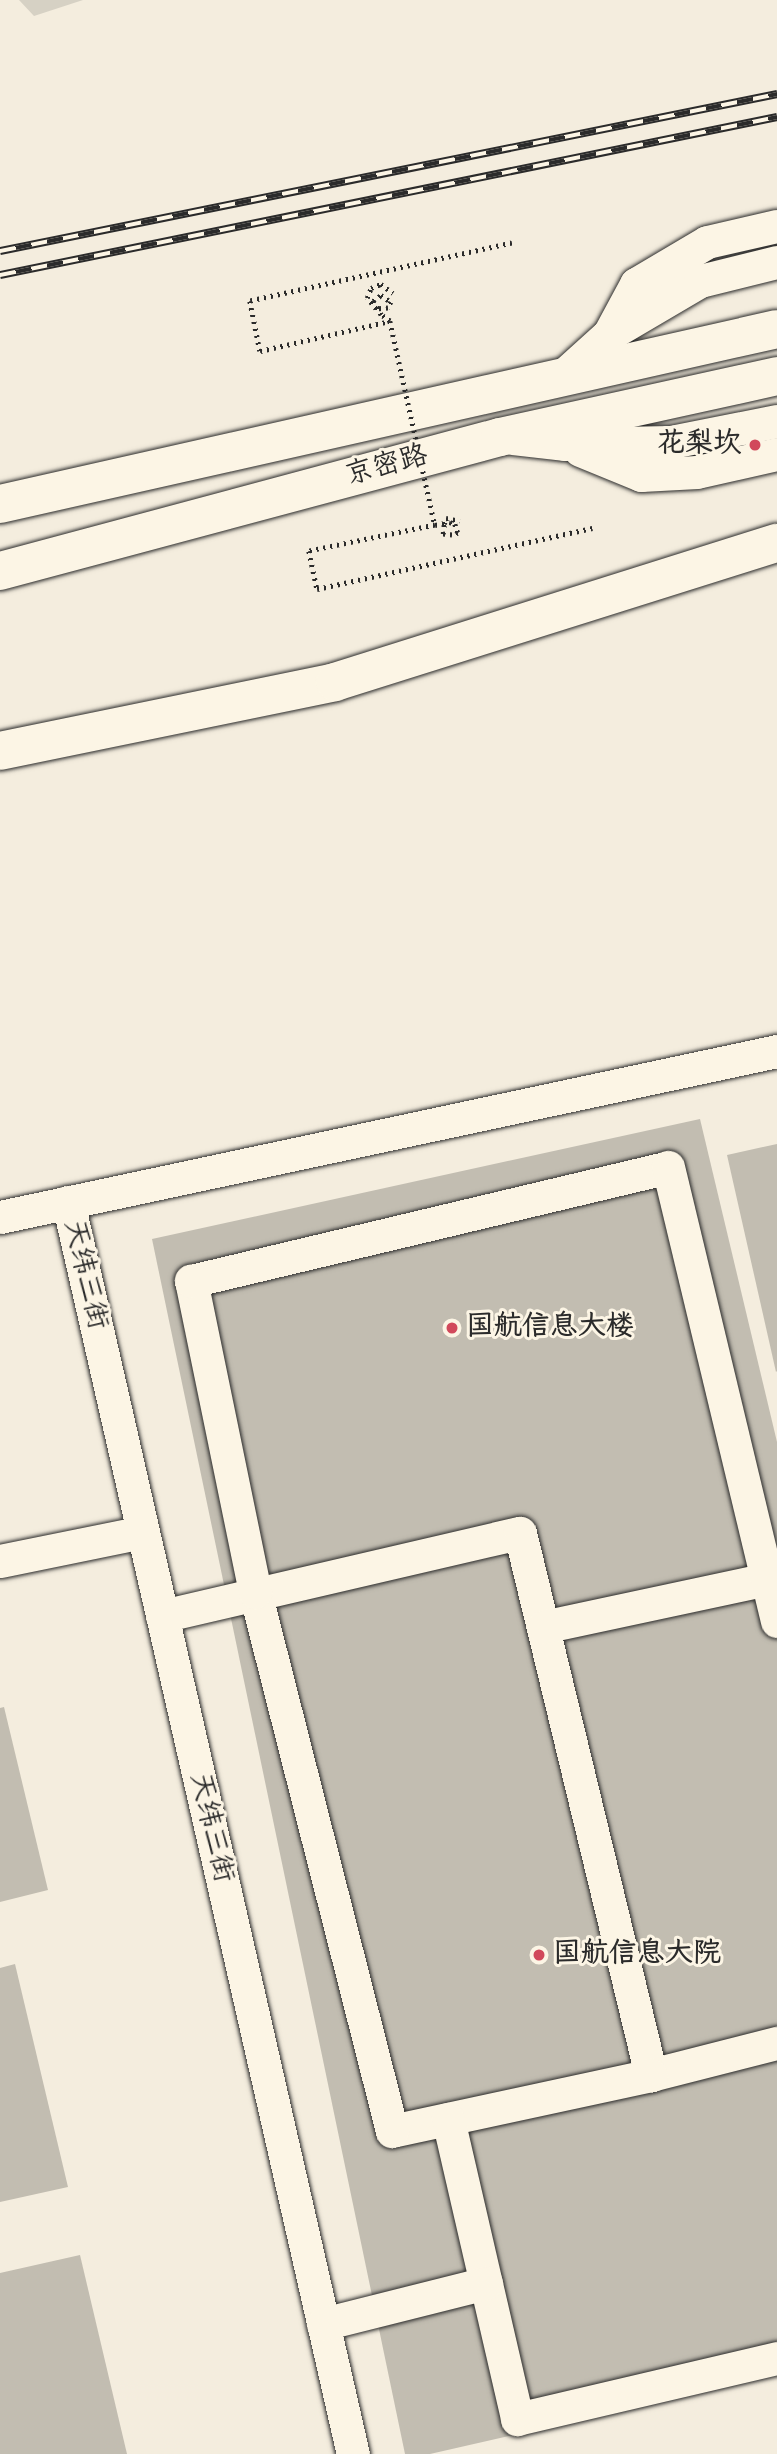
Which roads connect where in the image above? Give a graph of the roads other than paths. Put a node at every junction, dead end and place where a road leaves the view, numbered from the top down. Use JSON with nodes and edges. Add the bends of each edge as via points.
{"nodes":[{"id":1,"x":777,"y":226,"type":"edge"},
{"id":2,"x":777,"y":262,"type":"edge"},
{"id":3,"x":777,"y":329,"type":"edge"},
{"id":4,"x":608,"y":335,"type":"junction"},
{"id":5,"x":566,"y":373,"type":"junction"},
{"id":6,"x":777,"y":376,"type":"edge"},
{"id":7,"x":777,"y":421,"type":"edge"},
{"id":8,"x":500,"y":437,"type":"junction"},
{"id":9,"x":564,"y":444,"type":"junction"},
{"id":10,"x":777,"y":454,"type":"edge"},
{"id":11,"x":0,"y":504,"type":"edge"},
{"id":12,"x":777,"y":543,"type":"edge"},
{"id":13,"x":0,"y":571,"type":"edge"},
{"id":14,"x":0,"y":751,"type":"edge"},
{"id":15,"x":777,"y":1051,"type":"edge"},
{"id":16,"x":68,"y":1202,"type":"junction"},
{"id":17,"x":0,"y":1217,"type":"edge"},
{"id":18,"x":142,"y":1532,"type":"junction"},
{"id":19,"x":0,"y":1561,"type":"edge"},
{"id":20,"x":767,"y":1579,"type":"junction"},
{"id":21,"x":255,"y":1592,"type":"junction"},
{"id":22,"x":162,"y":1616,"type":"junction"},
{"id":23,"x":777,"y":1621,"type":"edge"},
{"id":24,"x":543,"y":1627,"type":"junction"},
{"id":25,"x":777,"y":2043,"type":"edge"},
{"id":26,"x":651,"y":2075,"type":"junction"},
{"id":27,"x":448,"y":2119,"type":"junction"},
{"id":28,"x":486,"y":2283,"type":"junction"},
{"id":29,"x":323,"y":2324,"type":"junction"},
{"id":30,"x":777,"y":2358,"type":"edge"},
{"id":31,"x":353,"y":2454,"type":"edge"}],
"edges":[{"from":1,"to":4,"type":"street","via":[[707,242],[636,284]]},
{"from":2,"to":4,"type":"street","via":[[700,281]]},
{"from":3,"to":5,"type":"main road","name":"京密路"},
{"from":4,"to":5,"type":"street"},
{"from":5,"to":11,"type":"main road","name":"京密路"},
{"from":6,"to":8,"type":"main road","name":"京密路"},
{"from":7,"to":9,"type":"street","via":[[671,442]]},
{"from":8,"to":9,"type":"street"},
{"from":8,"to":13,"type":"main road","name":"京密路"},
{"from":9,"to":10,"type":"street","via":[[641,475],[697,472]]},
{"from":12,"to":14,"type":"main road","via":[[335,682]]},
{"from":15,"to":16,"type":"street"},
{"from":16,"to":17,"type":"street"},
{"from":16,"to":18,"type":"street","name":"天纬三街"},
{"from":18,"to":19,"type":"street"},
{"from":18,"to":22,"type":"street","name":"天纬三街"},
{"from":20,"to":21,"type":"street","via":[[668,1167],[191,1282]]},
{"from":20,"to":23,"type":"street"},
{"from":20,"to":24,"type":"street"},
{"from":21,"to":22,"type":"street"},
{"from":21,"to":24,"type":"street","via":[[520,1533]]},
{"from":21,"to":27,"type":"street","via":[[392,2131]]},
{"from":22,"to":29,"type":"street","name":"天纬三街"},
{"from":24,"to":26,"type":"street"},
{"from":25,"to":26,"type":"street"},
{"from":26,"to":27,"type":"street"},
{"from":27,"to":28,"type":"street"},
{"from":28,"to":29,"type":"street"},
{"from":28,"to":30,"type":"street","via":[[517,2419]]},
{"from":29,"to":31,"type":"street","name":"天纬三街"}]}
